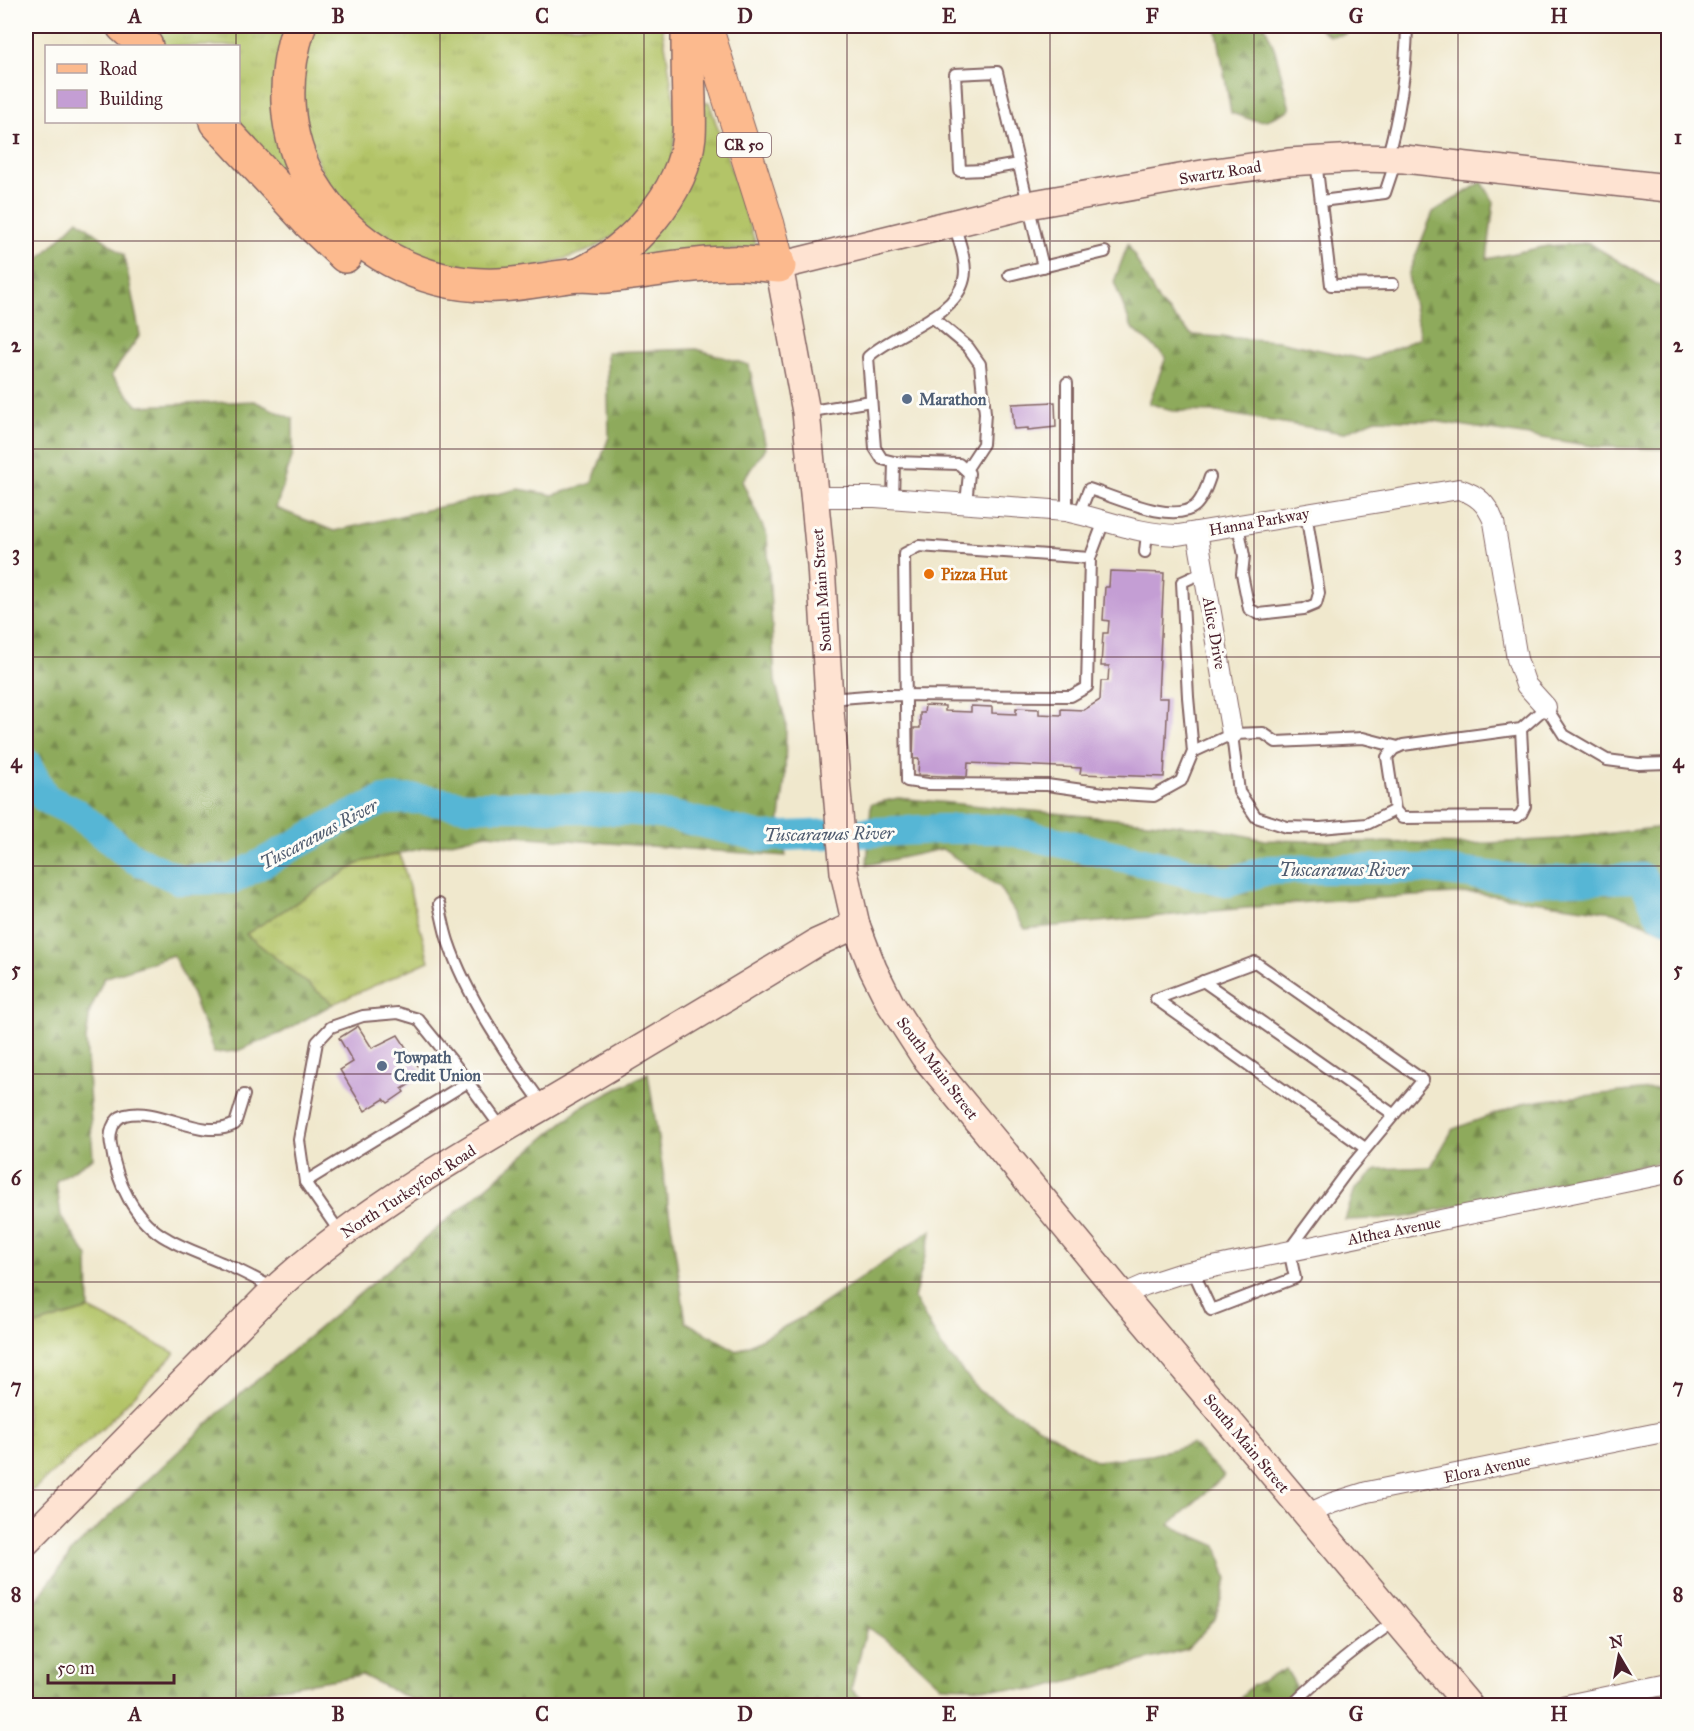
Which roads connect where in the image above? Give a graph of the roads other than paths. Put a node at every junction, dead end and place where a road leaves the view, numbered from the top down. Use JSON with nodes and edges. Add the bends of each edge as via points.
{"nodes":[{"id":1,"x":123,"y":26,"type":"edge"},
{"id":2,"x":299,"y":26,"type":"edge"},
{"id":3,"x":688,"y":26,"type":"edge"},
{"id":4,"x":706,"y":26,"type":"edge"},
{"id":5,"x":1407,"y":26,"type":"edge"},
{"id":6,"x":145,"y":45,"type":"edge"},
{"id":7,"x":217,"y":123,"type":"edge"},
{"id":8,"x":1392,"y":158,"type":"junction"},
{"id":9,"x":1316,"y":160,"type":"junction"},
{"id":10,"x":1018,"y":164,"type":"junction"},
{"id":11,"x":1668,"y":188,"type":"edge"},
{"id":12,"x":1321,"y":201,"type":"junction"},
{"id":13,"x":1028,"y":205,"type":"junction"},
{"id":14,"x":954,"y":223,"type":"junction"},
{"id":15,"x":1105,"y":252,"type":"dead end"},
{"id":16,"x":779,"y":266,"type":"junction"},
{"id":17,"x":1043,"y":267,"type":"junction"},
{"id":18,"x":579,"y":275,"type":"junction"},
{"id":19,"x":1009,"y":275,"type":"dead end"},
{"id":20,"x":1393,"y":284,"type":"dead end"},
{"id":21,"x":932,"y":317,"type":"junction"},
{"id":22,"x":1067,"y":383,"type":"dead end"},
{"id":23,"x":871,"y":401,"type":"junction"},
{"id":24,"x":806,"y":412,"type":"junction"},
{"id":25,"x":894,"y":462,"type":"junction"},
{"id":26,"x":966,"y":470,"type":"junction"},
{"id":27,"x":1210,"y":477,"type":"dead end"},
{"id":28,"x":813,"y":497,"type":"junction"},
{"id":29,"x":893,"y":498,"type":"junction"},
{"id":30,"x":966,"y":504,"type":"junction"},
{"id":31,"x":1181,"y":512,"type":"junction"},
{"id":32,"x":1073,"y":513,"type":"junction"},
{"id":33,"x":1306,"y":513,"type":"junction"},
{"id":34,"x":1104,"y":521,"type":"junction"},
{"id":35,"x":1238,"y":525,"type":"junction"},
{"id":36,"x":1191,"y":533,"type":"junction"},
{"id":37,"x":1090,"y":558,"type":"junction"},
{"id":38,"x":1204,"y":572,"type":"junction"},
{"id":39,"x":906,"y":695,"type":"junction"},
{"id":40,"x":829,"y":699,"type":"junction"},
{"id":41,"x":1546,"y":707,"type":"junction"},
{"id":42,"x":1521,"y":729,"type":"junction"},
{"id":43,"x":1232,"y":734,"type":"junction"},
{"id":44,"x":1398,"y":747,"type":"junction"},
{"id":45,"x":1193,"y":752,"type":"junction"},
{"id":46,"x":1668,"y":763,"type":"edge"},
{"id":47,"x":1395,"y":810,"type":"junction"},
{"id":48,"x":439,"y":904,"type":"dead end"},
{"id":49,"x":856,"y":926,"type":"junction"},
{"id":50,"x":1203,"y":981,"type":"junction"},
{"id":51,"x":468,"y":1082,"type":"junction"},
{"id":52,"x":244,"y":1095,"type":"dead end"},
{"id":53,"x":544,"y":1106,"type":"junction"},
{"id":54,"x":1393,"y":1114,"type":"junction"},
{"id":55,"x":503,"y":1130,"type":"junction"},
{"id":56,"x":1365,"y":1149,"type":"junction"},
{"id":57,"x":1668,"y":1173,"type":"edge"},
{"id":58,"x":305,"y":1182,"type":"junction"},
{"id":59,"x":341,"y":1234,"type":"junction"},
{"id":60,"x":1289,"y":1250,"type":"junction"},
{"id":61,"x":1193,"y":1271,"type":"junction"},
{"id":62,"x":276,"y":1289,"type":"junction"},
{"id":63,"x":1122,"y":1295,"type":"junction"},
{"id":64,"x":1668,"y":1431,"type":"edge"},
{"id":65,"x":1308,"y":1514,"type":"junction"},
{"id":66,"x":26,"y":1542,"type":"edge"},
{"id":67,"x":1397,"y":1620,"type":"junction"},
{"id":68,"x":1668,"y":1684,"type":"edge"},
{"id":69,"x":1291,"y":1706,"type":"edge"},
{"id":70,"x":1469,"y":1706,"type":"edge"},
{"id":71,"x":1562,"y":1706,"type":"edge"}],
"edges":[{"from":1,"to":6,"type":"highway"},
{"from":2,"to":18,"type":"highway","via":[[288,75],[291,132],[308,176],[339,222],[377,252],[445,281],[498,285]]},
{"from":3,"to":18,"type":"highway","via":[[689,136],[676,179],[644,228],[596,268]]},
{"from":4,"to":16,"type":"main road","name":"South Main Street","number":"CR 50"},
{"from":5,"to":8,"type":"lane","via":[[1404,80]]},
{"from":7,"to":16,"type":"highway","via":[[334,247],[377,278],[421,295],[449,302],[511,304],[706,284]]},
{"from":8,"to":9,"type":"street","name":"Swartz Road"},
{"from":8,"to":11,"type":"street","name":"Swartz Road"},
{"from":8,"to":12,"type":"lane","via":[[1385,193]]},
{"from":9,"to":12,"type":"lane"},
{"from":9,"to":13,"type":"street","name":"Swartz Road","via":[[1208,173]]},
{"from":10,"to":10,"type":"lane","via":[[997,72],[954,74],[960,171]]},
{"from":10,"to":13,"type":"lane"},
{"from":12,"to":20,"type":"lane","via":[[1331,285]]},
{"from":13,"to":14,"type":"street","name":"Swartz Road"},
{"from":13,"to":17,"type":"lane"},
{"from":14,"to":16,"type":"street","name":"Swartz Road"},
{"from":14,"to":21,"type":"lane","via":[[965,277],[955,298]]},
{"from":15,"to":17,"type":"lane"},
{"from":16,"to":18,"type":"highway","via":[[729,263]]},
{"from":16,"to":24,"type":"street","name":"South Main Street"},
{"from":17,"to":19,"type":"lane"},
{"from":21,"to":23,"type":"lane","via":[[868,357]]},
{"from":21,"to":26,"type":"lane","via":[[968,347],[980,364],[985,413],[982,444]]},
{"from":22,"to":32,"type":"lane"},
{"from":23,"to":24,"type":"lane"},
{"from":23,"to":25,"type":"lane","via":[[875,448],[882,459]]},
{"from":24,"to":28,"type":"street","name":"South Main Street"},
{"from":25,"to":26,"type":"lane","via":[[959,464]]},
{"from":25,"to":29,"type":"lane"},
{"from":26,"to":30,"type":"lane"},
{"from":27,"to":31,"type":"lane","via":[[1195,506]]},
{"from":28,"to":29,"type":"street","name":"Hanna Parkway"},
{"from":28,"to":40,"type":"street","name":"South Main Street"},
{"from":29,"to":30,"type":"street","name":"Hanna Parkway"},
{"from":30,"to":32,"type":"street","name":"Hanna Parkway"},
{"from":31,"to":32,"type":"lane","via":[[1143,507],[1089,489]]},
{"from":31,"to":36,"type":"lane"},
{"from":32,"to":34,"type":"street","name":"Hanna Parkway"},
{"from":33,"to":35,"type":"street","name":"Hanna Parkway"},
{"from":33,"to":35,"type":"lane","via":[[1319,593],[1316,604],[1304,609],[1259,614],[1249,609]]},
{"from":33,"to":41,"type":"street","name":"Hanna Parkway","via":[[1447,489],[1471,493],[1482,501],[1494,522],[1516,659],[1526,685]]},
{"from":34,"to":36,"type":"street","name":"Hanna Parkway","via":[[1146,542]]},
{"from":34,"to":37,"type":"lane"},
{"from":35,"to":36,"type":"street","name":"Hanna Parkway"},
{"from":36,"to":38,"type":"street","name":"Alice Drive"},
{"from":37,"to":39,"type":"lane","via":[[1087,687],[1071,696]]},
{"from":37,"to":39,"type":"lane","via":[[919,546],[904,554]]},
{"from":38,"to":43,"type":"street","name":"Alice Drive"},
{"from":38,"to":45,"type":"lane","via":[[1182,582]]},
{"from":39,"to":40,"type":"lane"},
{"from":39,"to":45,"type":"lane","via":[[907,782],[1047,786],[1154,796],[1181,781]]},
{"from":40,"to":49,"type":"street","name":"South Main Street","via":[[844,872]]},
{"from":41,"to":42,"type":"lane"},
{"from":41,"to":46,"type":"lane","via":[[1564,735],[1607,760]]},
{"from":42,"to":44,"type":"lane"},
{"from":42,"to":47,"type":"lane","via":[[1525,806],[1517,817],[1402,818]]},
{"from":43,"to":44,"type":"lane","via":[[1263,733],[1276,742],[1363,738]]},
{"from":43,"to":45,"type":"lane"},
{"from":43,"to":47,"type":"lane","via":[[1239,792],[1256,817],[1287,827],[1320,828],[1367,824]]},
{"from":44,"to":47,"type":"lane","via":[[1387,757]]},
{"from":48,"to":53,"type":"lane","via":[[464,980],[509,1059]]},
{"from":49,"to":53,"type":"street","name":"North Turkeyfoot Road","via":[[816,943]]},
{"from":49,"to":63,"type":"street","name":"South Main Street","via":[[890,1003],[924,1056]]},
{"from":50,"to":54,"type":"lane"},
{"from":50,"to":54,"type":"lane","via":[[1255,962],[1423,1080]]},
{"from":50,"to":56,"type":"lane","via":[[1156,999]]},
{"from":51,"to":55,"type":"lane"},
{"from":51,"to":58,"type":"lane"},
{"from":51,"to":58,"type":"lane","via":[[418,1019],[398,1013],[363,1016],[331,1027],[317,1042],[306,1098],[299,1140]]},
{"from":52,"to":62,"type":"lane","via":[[235,1124],[224,1130],[143,1113],[122,1116],[109,1136],[115,1170],[130,1203],[145,1220],[166,1239]]},
{"from":53,"to":55,"type":"street","name":"North Turkeyfoot Road"},
{"from":54,"to":56,"type":"lane"},
{"from":55,"to":59,"type":"street","name":"North Turkeyfoot Road","via":[[424,1177]]},
{"from":56,"to":60,"type":"lane"},
{"from":57,"to":60,"type":"street","name":"Althea Avenue"},
{"from":58,"to":59,"type":"lane"},
{"from":59,"to":62,"type":"street","name":"North Turkeyfoot Road"},
{"from":60,"to":61,"type":"street","name":"Althea Avenue"},
{"from":60,"to":61,"type":"lane","via":[[1295,1278],[1211,1310]]},
{"from":61,"to":63,"type":"street","name":"Althea Avenue"},
{"from":62,"to":66,"type":"street","name":"North Turkeyfoot Road"},
{"from":63,"to":65,"type":"street","name":"South Main Street"},
{"from":64,"to":65,"type":"street","name":"Elora Avenue","via":[[1367,1492]]},
{"from":65,"to":67,"type":"street","name":"South Main Street"},
{"from":67,"to":69,"type":"lane","via":[[1364,1642]]},
{"from":67,"to":70,"type":"street","name":"South Main Street"},
{"from":68,"to":71,"type":"street"}]}
